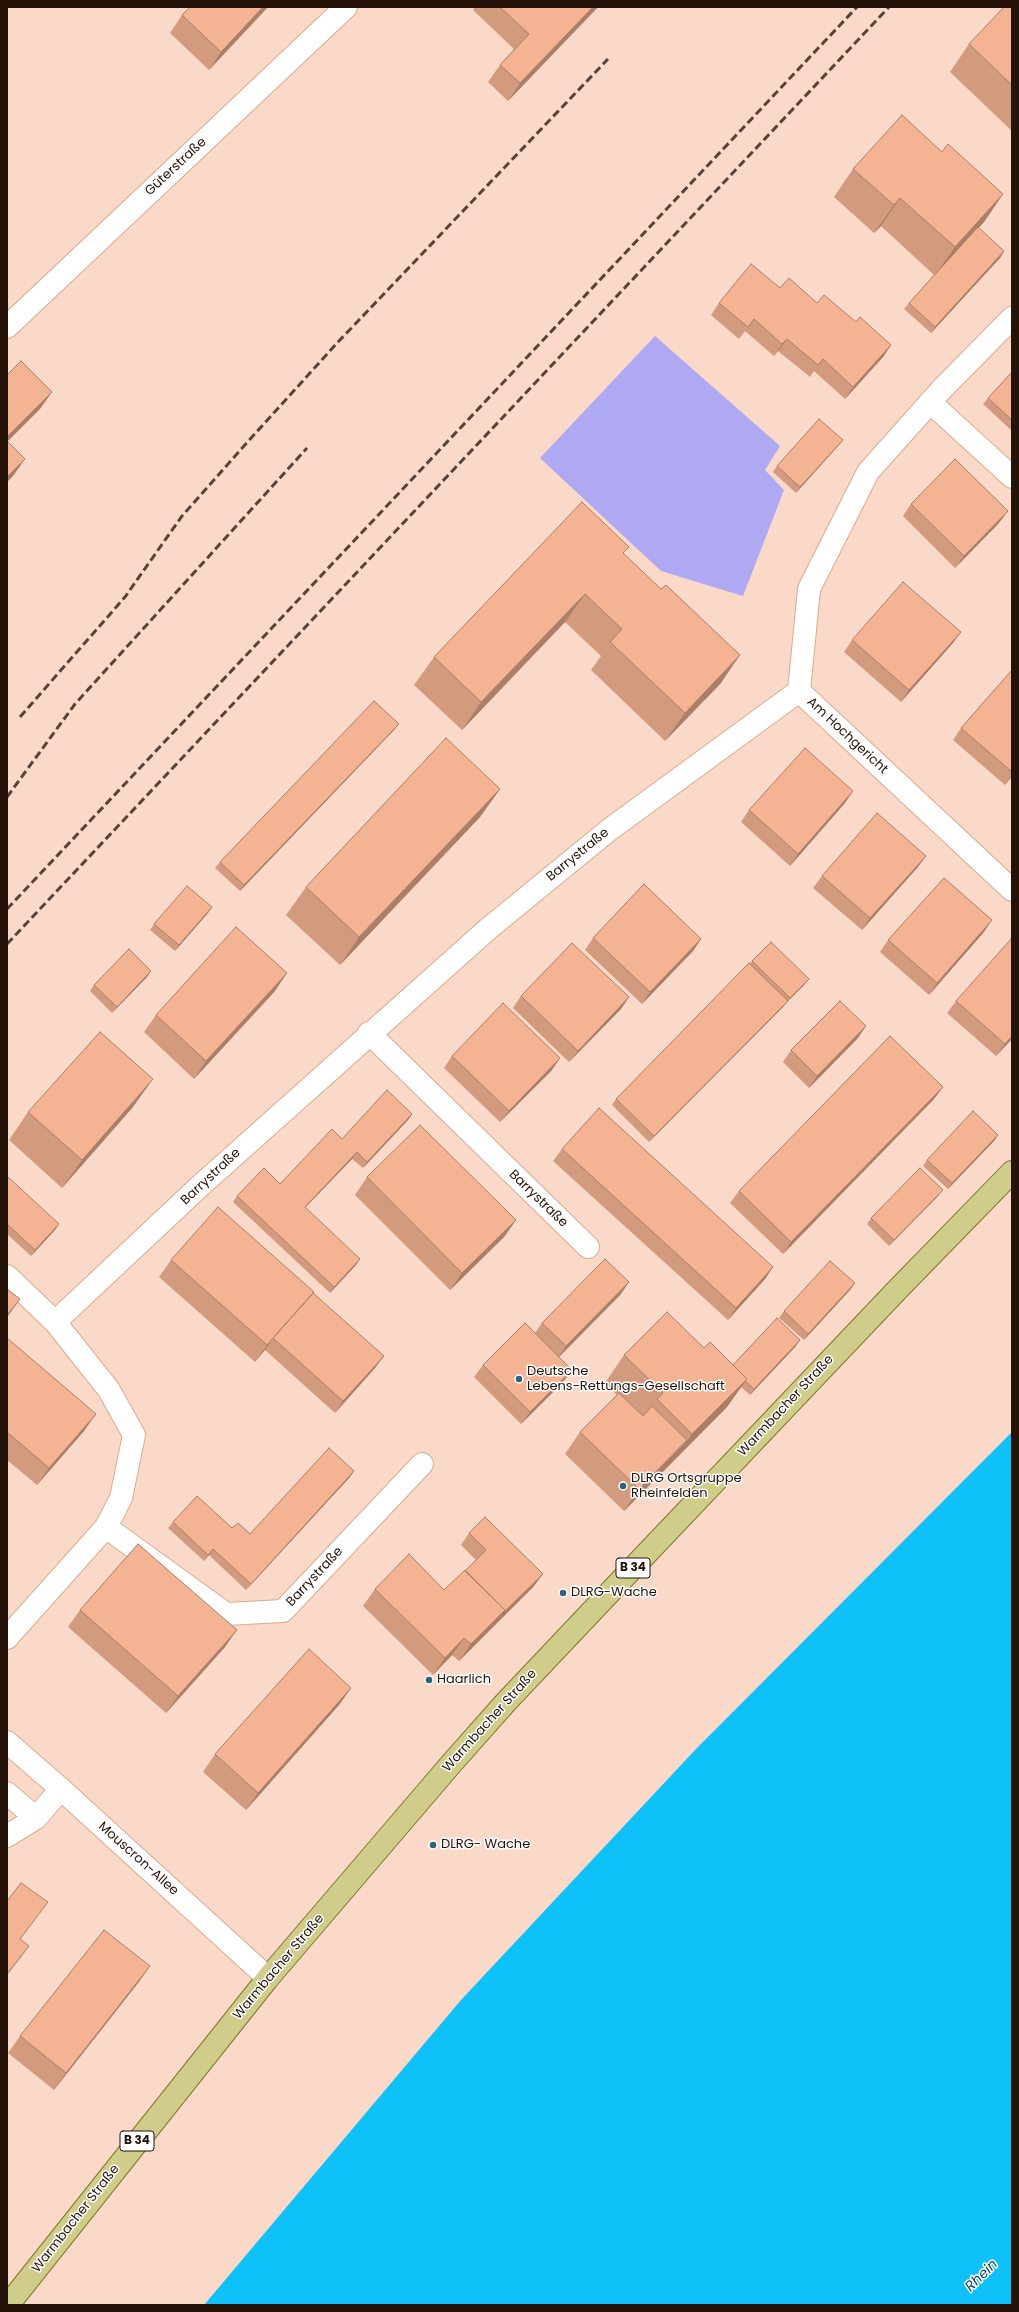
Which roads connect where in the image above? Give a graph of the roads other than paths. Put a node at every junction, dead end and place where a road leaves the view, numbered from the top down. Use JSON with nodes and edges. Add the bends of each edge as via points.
{"nodes":[{"id":1,"x":346,"y":7,"type":"edge"},
{"id":2,"x":1012,"y":318,"type":"edge"},
{"id":3,"x":7,"y":327,"type":"edge"},
{"id":4,"x":930,"y":402,"type":"junction"},
{"id":5,"x":1012,"y":477,"type":"edge"},
{"id":6,"x":799,"y":691,"type":"junction"},
{"id":7,"x":1012,"y":890,"type":"edge"},
{"id":8,"x":369,"y":1034,"type":"junction"},
{"id":9,"x":1012,"y":1172,"type":"edge"},
{"id":10,"x":588,"y":1247,"type":"dead end"},
{"id":11,"x":7,"y":1276,"type":"edge"},
{"id":12,"x":55,"y":1322,"type":"junction"},
{"id":13,"x":422,"y":1464,"type":"dead end"},
{"id":14,"x":106,"y":1527,"type":"junction"},
{"id":15,"x":7,"y":1638,"type":"edge"},
{"id":16,"x":7,"y":1742,"type":"edge"},
{"id":17,"x":61,"y":1789,"type":"junction"},
{"id":18,"x":7,"y":1793,"type":"edge"},
{"id":19,"x":36,"y":1818,"type":"junction"},
{"id":20,"x":7,"y":1836,"type":"edge"},
{"id":21,"x":268,"y":1978,"type":"junction"},
{"id":22,"x":8,"y":2305,"type":"edge"}],
"edges":[{"from":1,"to":3,"type":"street","name":"Güterstraße"},
{"from":2,"to":4,"type":"street","name":"Am Hochgericht"},
{"from":4,"to":5,"type":"street"},
{"from":4,"to":6,"type":"street","name":"Am Hochgericht","via":[[868,472],[809,589]]},
{"from":6,"to":7,"type":"street","name":"Am Hochgericht"},
{"from":6,"to":8,"type":"street","name":"Barrystraße","via":[[609,830],[488,929]]},
{"from":8,"to":10,"type":"street","name":"Barrystraße"},
{"from":8,"to":12,"type":"street","name":"Barrystraße","via":[[200,1186]]},
{"from":9,"to":21,"type":"main road","name":"Warmbacher Straße","number":"B 34","via":[[898,1288],[506,1702]]},
{"from":11,"to":12,"type":"street"},
{"from":12,"to":14,"type":"street","via":[[108,1390],[134,1435],[121,1498]]},
{"from":13,"to":14,"type":"street","name":"Barrystraße","via":[[283,1611],[226,1614]]},
{"from":14,"to":15,"type":"street"},
{"from":16,"to":17,"type":"street","name":"Mouscron-Allee"},
{"from":17,"to":19,"type":"street"},
{"from":17,"to":21,"type":"street","name":"Mouscron-Allee"},
{"from":18,"to":19,"type":"street"},
{"from":19,"to":20,"type":"street"},
{"from":21,"to":22,"type":"main road","name":"Warmbacher Straße","number":"B 34"}]}
